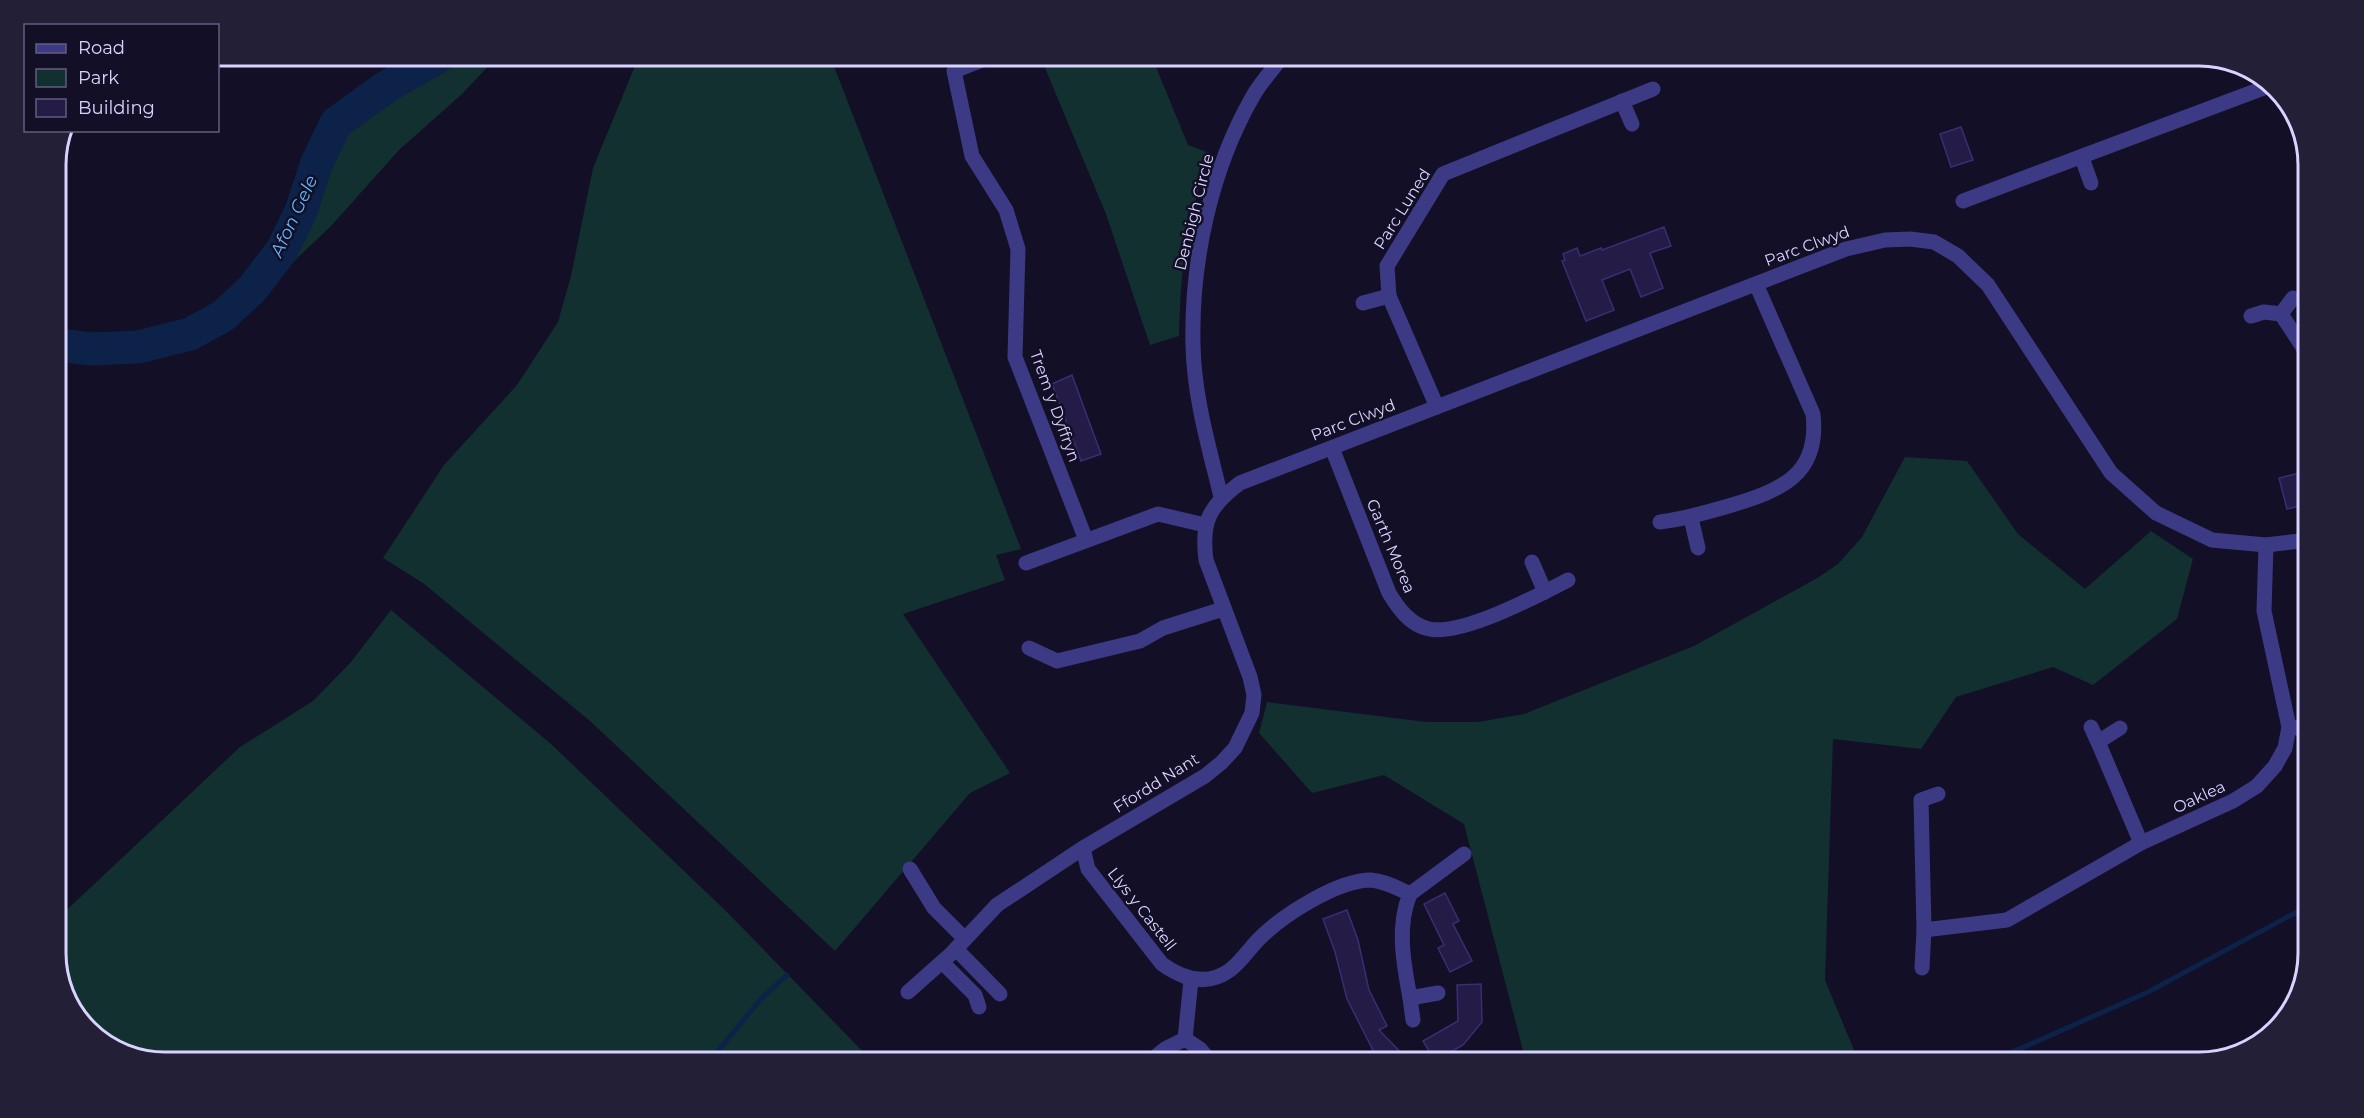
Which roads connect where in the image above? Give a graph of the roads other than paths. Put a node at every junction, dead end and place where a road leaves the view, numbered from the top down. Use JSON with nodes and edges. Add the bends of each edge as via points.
{"nodes":[{"id":1,"x":967,"y":66,"type":"edge"},
{"id":2,"x":1276,"y":66,"type":"edge"},
{"id":3,"x":1653,"y":89,"type":"dead end"},
{"id":4,"x":2262,"y":89,"type":"edge"},
{"id":5,"x":1622,"y":101,"type":"junction"},
{"id":6,"x":1632,"y":124,"type":"dead end"},
{"id":7,"x":2082,"y":158,"type":"junction"},
{"id":8,"x":2091,"y":183,"type":"dead end"},
{"id":9,"x":1962,"y":201,"type":"dead end"},
{"id":10,"x":1756,"y":284,"type":"junction"},
{"id":11,"x":1389,"y":296,"type":"junction"},
{"id":12,"x":2293,"y":298,"type":"dead end"},
{"id":13,"x":1363,"y":303,"type":"dead end"},
{"id":14,"x":2282,"y":314,"type":"junction"},
{"id":15,"x":2251,"y":316,"type":"dead end"},
{"id":16,"x":2298,"y":339,"type":"edge"},
{"id":17,"x":1437,"y":407,"type":"junction"},
{"id":18,"x":1332,"y":448,"type":"junction"},
{"id":19,"x":1221,"y":497,"type":"junction"},
{"id":20,"x":1691,"y":518,"type":"junction"},
{"id":21,"x":1660,"y":522,"type":"dead end"},
{"id":22,"x":1205,"y":525,"type":"junction"},
{"id":23,"x":1086,"y":540,"type":"junction"},
{"id":24,"x":2298,"y":541,"type":"edge"},
{"id":25,"x":2266,"y":544,"type":"junction"},
{"id":26,"x":1698,"y":548,"type":"dead end"},
{"id":27,"x":1532,"y":562,"type":"dead end"},
{"id":28,"x":1026,"y":563,"type":"dead end"},
{"id":29,"x":1568,"y":580,"type":"dead end"},
{"id":30,"x":1545,"y":592,"type":"junction"},
{"id":31,"x":1223,"y":609,"type":"junction"},
{"id":32,"x":1029,"y":648,"type":"dead end"},
{"id":33,"x":2091,"y":727,"type":"dead end"},
{"id":34,"x":2289,"y":727,"type":"junction"},
{"id":35,"x":2120,"y":728,"type":"dead end"},
{"id":36,"x":2298,"y":728,"type":"edge"},
{"id":37,"x":2098,"y":742,"type":"junction"},
{"id":38,"x":1920,"y":784,"type":"dead end"},
{"id":39,"x":1938,"y":794,"type":"dead end"},
{"id":40,"x":1921,"y":801,"type":"junction"},
{"id":41,"x":2141,"y":843,"type":"junction"},
{"id":42,"x":1083,"y":848,"type":"junction"},
{"id":43,"x":1464,"y":854,"type":"dead end"},
{"id":44,"x":910,"y":869,"type":"dead end"},
{"id":45,"x":1410,"y":894,"type":"junction"},
{"id":46,"x":1924,"y":930,"type":"junction"},
{"id":47,"x":960,"y":944,"type":"junction"},
{"id":48,"x":942,"y":962,"type":"junction"},
{"id":49,"x":1922,"y":968,"type":"dead end"},
{"id":50,"x":1191,"y":980,"type":"junction"},
{"id":51,"x":908,"y":992,"type":"dead end"},
{"id":52,"x":1438,"y":993,"type":"dead end"},
{"id":53,"x":1000,"y":994,"type":"dead end"},
{"id":54,"x":1410,"y":998,"type":"junction"},
{"id":55,"x":979,"y":1007,"type":"dead end"},
{"id":56,"x":1413,"y":1020,"type":"dead end"},
{"id":57,"x":1185,"y":1040,"type":"junction"},
{"id":58,"x":1161,"y":1052,"type":"edge"},
{"id":59,"x":1203,"y":1052,"type":"edge"}],
"edges":[{"from":1,"to":23,"type":"street","name":"Trem y Dyffryn","via":[[954,71],[972,156],[1005,210],[1018,249],[1015,357]]},
{"from":2,"to":19,"type":"street","name":"Denbigh Circle","via":[[1254,95],[1223,159],[1194,285],[1193,346],[1200,407]]},
{"from":3,"to":5,"type":"street","name":"Parc Luned"},
{"from":4,"to":7,"type":"street"},
{"from":5,"to":6,"type":"street"},
{"from":5,"to":11,"type":"street","name":"Parc Luned","via":[[1443,174],[1387,266]]},
{"from":7,"to":8,"type":"street"},
{"from":7,"to":9,"type":"street"},
{"from":10,"to":17,"type":"street","name":"Parc Clwyd"},
{"from":10,"to":20,"type":"street","via":[[1813,414],[1812,447],[1803,466],[1788,483],[1770,493]]},
{"from":10,"to":25,"type":"street","name":"Parc Clwyd","via":[[1846,249],[1885,240],[1934,242],[1958,256],[1988,285],[2111,473],[2156,513],[2212,540]]},
{"from":11,"to":13,"type":"street"},
{"from":11,"to":17,"type":"street","name":"Parc Luned"},
{"from":12,"to":14,"type":"street"},
{"from":14,"to":15,"type":"street","via":[[2264,312]]},
{"from":14,"to":16,"type":"street"},
{"from":17,"to":18,"type":"street","name":"Parc Clwyd"},
{"from":18,"to":19,"type":"street","name":"Parc Clwyd","via":[[1240,483]]},
{"from":18,"to":30,"type":"street","name":"Garth Morea","via":[[1389,592],[1409,619],[1427,629],[1447,631]]},
{"from":19,"to":22,"type":"street","name":"Ffordd Nant"},
{"from":20,"to":21,"type":"street"},
{"from":20,"to":26,"type":"street"},
{"from":22,"to":23,"type":"street","via":[[1158,514]]},
{"from":22,"to":31,"type":"street","name":"Ffordd Nant","via":[[1206,560]]},
{"from":23,"to":28,"type":"street"},
{"from":24,"to":25,"type":"street","name":"Parc Clwyd"},
{"from":25,"to":34,"type":"street","name":"Oaklea","via":[[2264,611]]},
{"from":27,"to":30,"type":"street"},
{"from":29,"to":30,"type":"street","name":"Garth Morea"},
{"from":31,"to":32,"type":"street","via":[[1058,668]]},
{"from":31,"to":42,"type":"street","name":"Ffordd Nant","via":[[1254,694],[1252,713],[1235,748],[1205,776]]},
{"from":33,"to":37,"type":"street"},
{"from":34,"to":36,"type":"street"},
{"from":34,"to":41,"type":"street","name":"Oaklea","via":[[2285,748],[2258,786]]},
{"from":35,"to":37,"type":"street"},
{"from":37,"to":41,"type":"street"},
{"from":38,"to":40,"type":"street"},
{"from":39,"to":40,"type":"street"},
{"from":40,"to":46,"type":"street"},
{"from":41,"to":46,"type":"street","name":"Oaklea","via":[[2007,921]]},
{"from":42,"to":47,"type":"street","name":"Ffordd Nant","via":[[997,905]]},
{"from":42,"to":50,"type":"street","name":"Llys y Castell","via":[[1088,870],[1162,964]]},
{"from":43,"to":45,"type":"street"},
{"from":44,"to":47,"type":"street"},
{"from":45,"to":50,"type":"street","via":[[1389,883],[1371,880],[1342,886],[1302,906],[1263,934],[1230,970]]},
{"from":45,"to":54,"type":"street","via":[[1402,927],[1403,963]]},
{"from":46,"to":49,"type":"street"},
{"from":47,"to":48,"type":"street","name":"Ffordd Nant"},
{"from":47,"to":53,"type":"street"},
{"from":48,"to":51,"type":"street","name":"Ffordd Nant"},
{"from":48,"to":55,"type":"street","via":[[975,995]]},
{"from":50,"to":57,"type":"street"},
{"from":52,"to":54,"type":"street"},
{"from":54,"to":56,"type":"street"},
{"from":57,"to":58,"type":"street"},
{"from":57,"to":59,"type":"street"}]}
